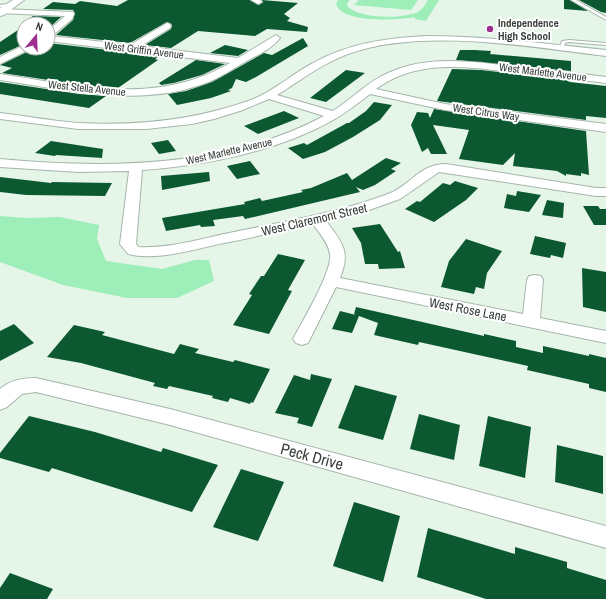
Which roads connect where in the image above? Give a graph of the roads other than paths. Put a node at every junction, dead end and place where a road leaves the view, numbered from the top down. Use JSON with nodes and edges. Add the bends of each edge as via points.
{"nodes":[{"id":1,"x":573,"y":0,"type":"edge"},
{"id":2,"x":16,"y":2,"type":"edge"},
{"id":3,"x":1,"y":10,"type":"edge"},
{"id":4,"x":606,"y":19,"type":"edge"},
{"id":5,"x":167,"y":26,"type":"dead end"},
{"id":6,"x":56,"y":28,"type":"edge"},
{"id":7,"x":276,"y":38,"type":"dead end"},
{"id":8,"x":56,"y":39,"type":"edge"},
{"id":9,"x":606,"y":44,"type":"edge"},
{"id":10,"x":132,"y":48,"type":"junction"},
{"id":11,"x":561,"y":48,"type":"junction"},
{"id":12,"x":586,"y":51,"type":"junction"},
{"id":13,"x":16,"y":53,"type":"edge"},
{"id":14,"x":606,"y":53,"type":"edge"},
{"id":15,"x":0,"y":61,"type":"edge"},
{"id":16,"x":239,"y":61,"type":"junction"},
{"id":17,"x":586,"y":70,"type":"junction"},
{"id":18,"x":0,"y":77,"type":"edge"},
{"id":19,"x":606,"y":80,"type":"edge"},
{"id":20,"x":368,"y":90,"type":"junction"},
{"id":21,"x":269,"y":96,"type":"junction"},
{"id":22,"x":0,"y":116,"type":"edge"},
{"id":23,"x":334,"y":116,"type":"junction"},
{"id":24,"x":606,"y":128,"type":"edge"},
{"id":25,"x":0,"y":163,"type":"edge"},
{"id":26,"x":136,"y":168,"type":"junction"},
{"id":27,"x":606,"y":192,"type":"edge"},
{"id":28,"x":317,"y":220,"type":"junction"},
{"id":29,"x":535,"y":280,"type":"dead end"},
{"id":30,"x":330,"y":281,"type":"junction"},
{"id":31,"x":531,"y":322,"type":"junction"},
{"id":32,"x":606,"y":337,"type":"edge"},
{"id":33,"x":302,"y":339,"type":"dead end"},
{"id":34,"x":0,"y":402,"type":"edge"},
{"id":35,"x":606,"y":537,"type":"edge"}],
"edges":[{"from":1,"to":4,"type":"lane"},
{"from":2,"to":3,"type":"street"},
{"from":3,"to":6,"type":"street","via":[[70,14]]},
{"from":5,"to":10,"type":"street"},
{"from":7,"to":16,"type":"street","name":"West Stella Avenue"},
{"from":8,"to":10,"type":"street","name":"West Griffin Avenue"},
{"from":9,"to":11,"type":"lane","via":[[569,40],[563,42]]},
{"from":10,"to":16,"type":"street","name":"West Griffin Avenue"},
{"from":11,"to":12,"type":"street"},
{"from":11,"to":21,"type":"street","via":[[492,38],[424,39],[368,45],[333,56]]},
{"from":12,"to":14,"type":"street"},
{"from":12,"to":17,"type":"street"},
{"from":13,"to":15,"type":"street"},
{"from":16,"to":18,"type":"street","name":"West Stella Avenue","via":[[202,81],[152,91],[114,93]]},
{"from":17,"to":19,"type":"street","name":"West Marlette Avenue"},
{"from":17,"to":20,"type":"street","name":"West Marlette Avenue","via":[[435,64],[391,74]]},
{"from":20,"to":23,"type":"street","name":"West Marlette Avenue"},
{"from":20,"to":24,"type":"street","name":"West Citrus Way","via":[[445,107]]},
{"from":21,"to":22,"type":"street","via":[[214,114],[143,126],[76,126]]},
{"from":21,"to":23,"type":"street"},
{"from":23,"to":26,"type":"street","name":"West Marlette Avenue","via":[[252,148],[201,159]]},
{"from":25,"to":26,"type":"street","name":"West Marlette Avenue","via":[[68,169]]},
{"from":26,"to":28,"type":"street","name":"West Claremont Street","via":[[128,244],[133,251],[146,252],[184,247]]},
{"from":27,"to":28,"type":"street","name":"West Claremont Street","via":[[436,168],[395,196],[350,212]]},
{"from":28,"to":30,"type":"street","via":[[336,248],[338,258]]},
{"from":29,"to":31,"type":"street"},
{"from":30,"to":31,"type":"street","name":"West Rose Lane"},
{"from":30,"to":33,"type":"street"},
{"from":31,"to":32,"type":"street","name":"West Rose Lane"},
{"from":34,"to":35,"type":"street","name":"Peck Drive","via":[[17,386],[36,386],[170,417]]}]}
